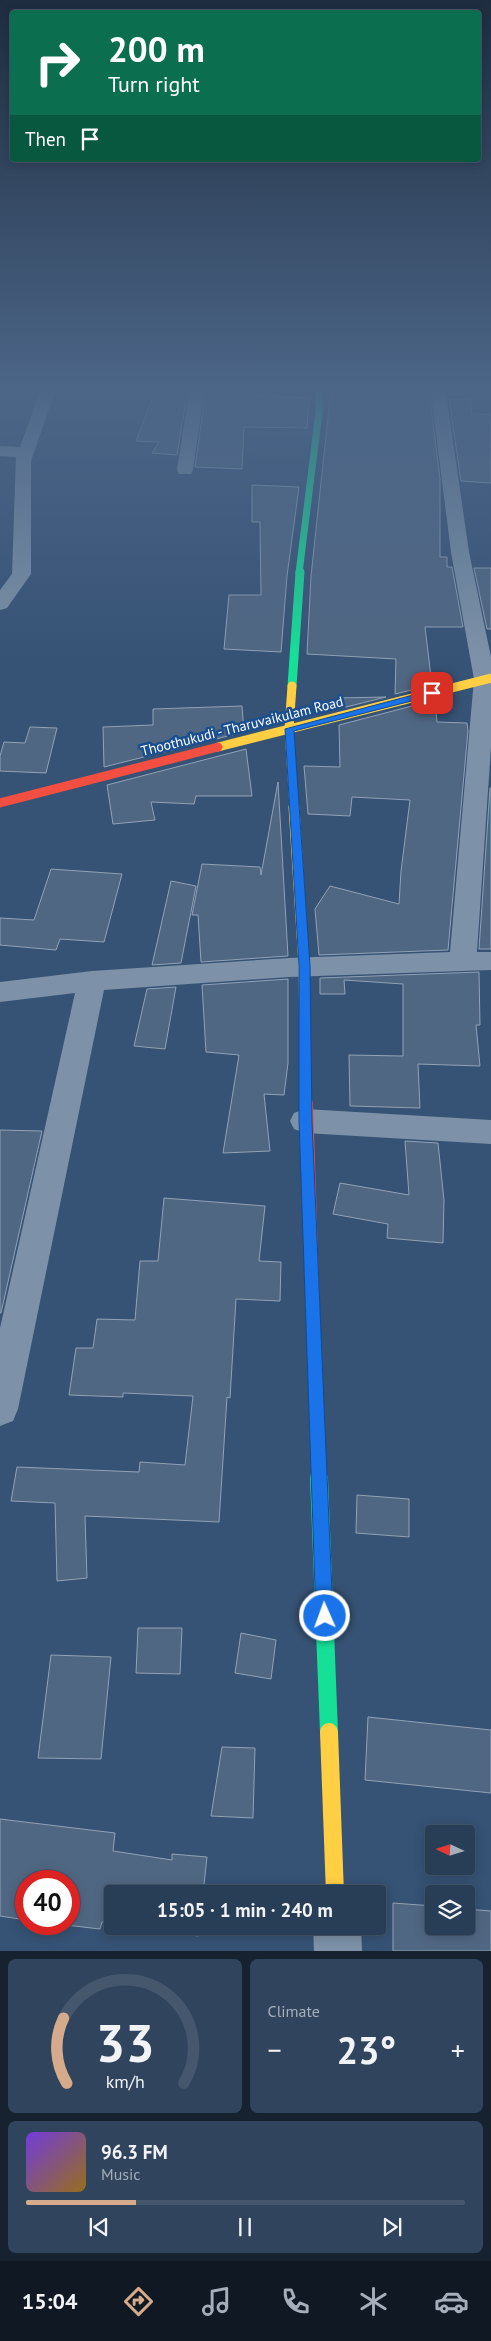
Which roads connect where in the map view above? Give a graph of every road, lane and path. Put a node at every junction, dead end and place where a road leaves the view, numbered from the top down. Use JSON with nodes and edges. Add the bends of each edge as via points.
{"nodes":[{"id":1,"x":23,"y":477,"type":"edge"},
{"id":2,"x":311,"y":477,"type":"edge"},
{"id":3,"x":450,"y":477,"type":"edge"},
{"id":4,"x":0,"y":604,"type":"edge"},
{"id":5,"x":488,"y":679,"type":"edge"},
{"id":6,"x":290,"y":729,"type":"junction"},
{"id":7,"x":0,"y":803,"type":"edge"},
{"id":8,"x":463,"y":960,"type":"junction"},
{"id":9,"x":491,"y":961,"type":"edge"},
{"id":10,"x":304,"y":966,"type":"junction"},
{"id":11,"x":92,"y":980,"type":"junction"},
{"id":12,"x":0,"y":992,"type":"edge"},
{"id":13,"x":306,"y":1121,"type":"junction"},
{"id":14,"x":491,"y":1132,"type":"edge"},
{"id":15,"x":0,"y":1409,"type":"edge"},
{"id":16,"x":335,"y":1885,"type":"edge"},
{"id":17,"x":337,"y":1935,"type":"edge"},
{"id":18,"x":338,"y":1951,"type":"edge"}],
"edges":[{"from":1,"to":4,"type":"street","via":[[20,574]]},
{"from":2,"to":6,"type":"street","via":[[299,576]]},
{"from":3,"to":5,"type":"street","via":[[460,552]]},
{"from":5,"to":6,"type":"street","name":"Thoothukudi - Tharuvaikulam Road"},
{"from":5,"to":8,"type":"street"},
{"from":6,"to":7,"type":"street","name":"Thoothukudi - Tharuvaikulam Road"},
{"from":6,"to":10,"type":"street"},
{"from":8,"to":9,"type":"street"},
{"from":8,"to":10,"type":"street"},
{"from":10,"to":11,"type":"street"},
{"from":10,"to":13,"type":"street"},
{"from":11,"to":12,"type":"street"},
{"from":11,"to":15,"type":"street"},
{"from":13,"to":14,"type":"street"},
{"from":13,"to":16,"type":"street"},
{"from":17,"to":18,"type":"street"}]}
